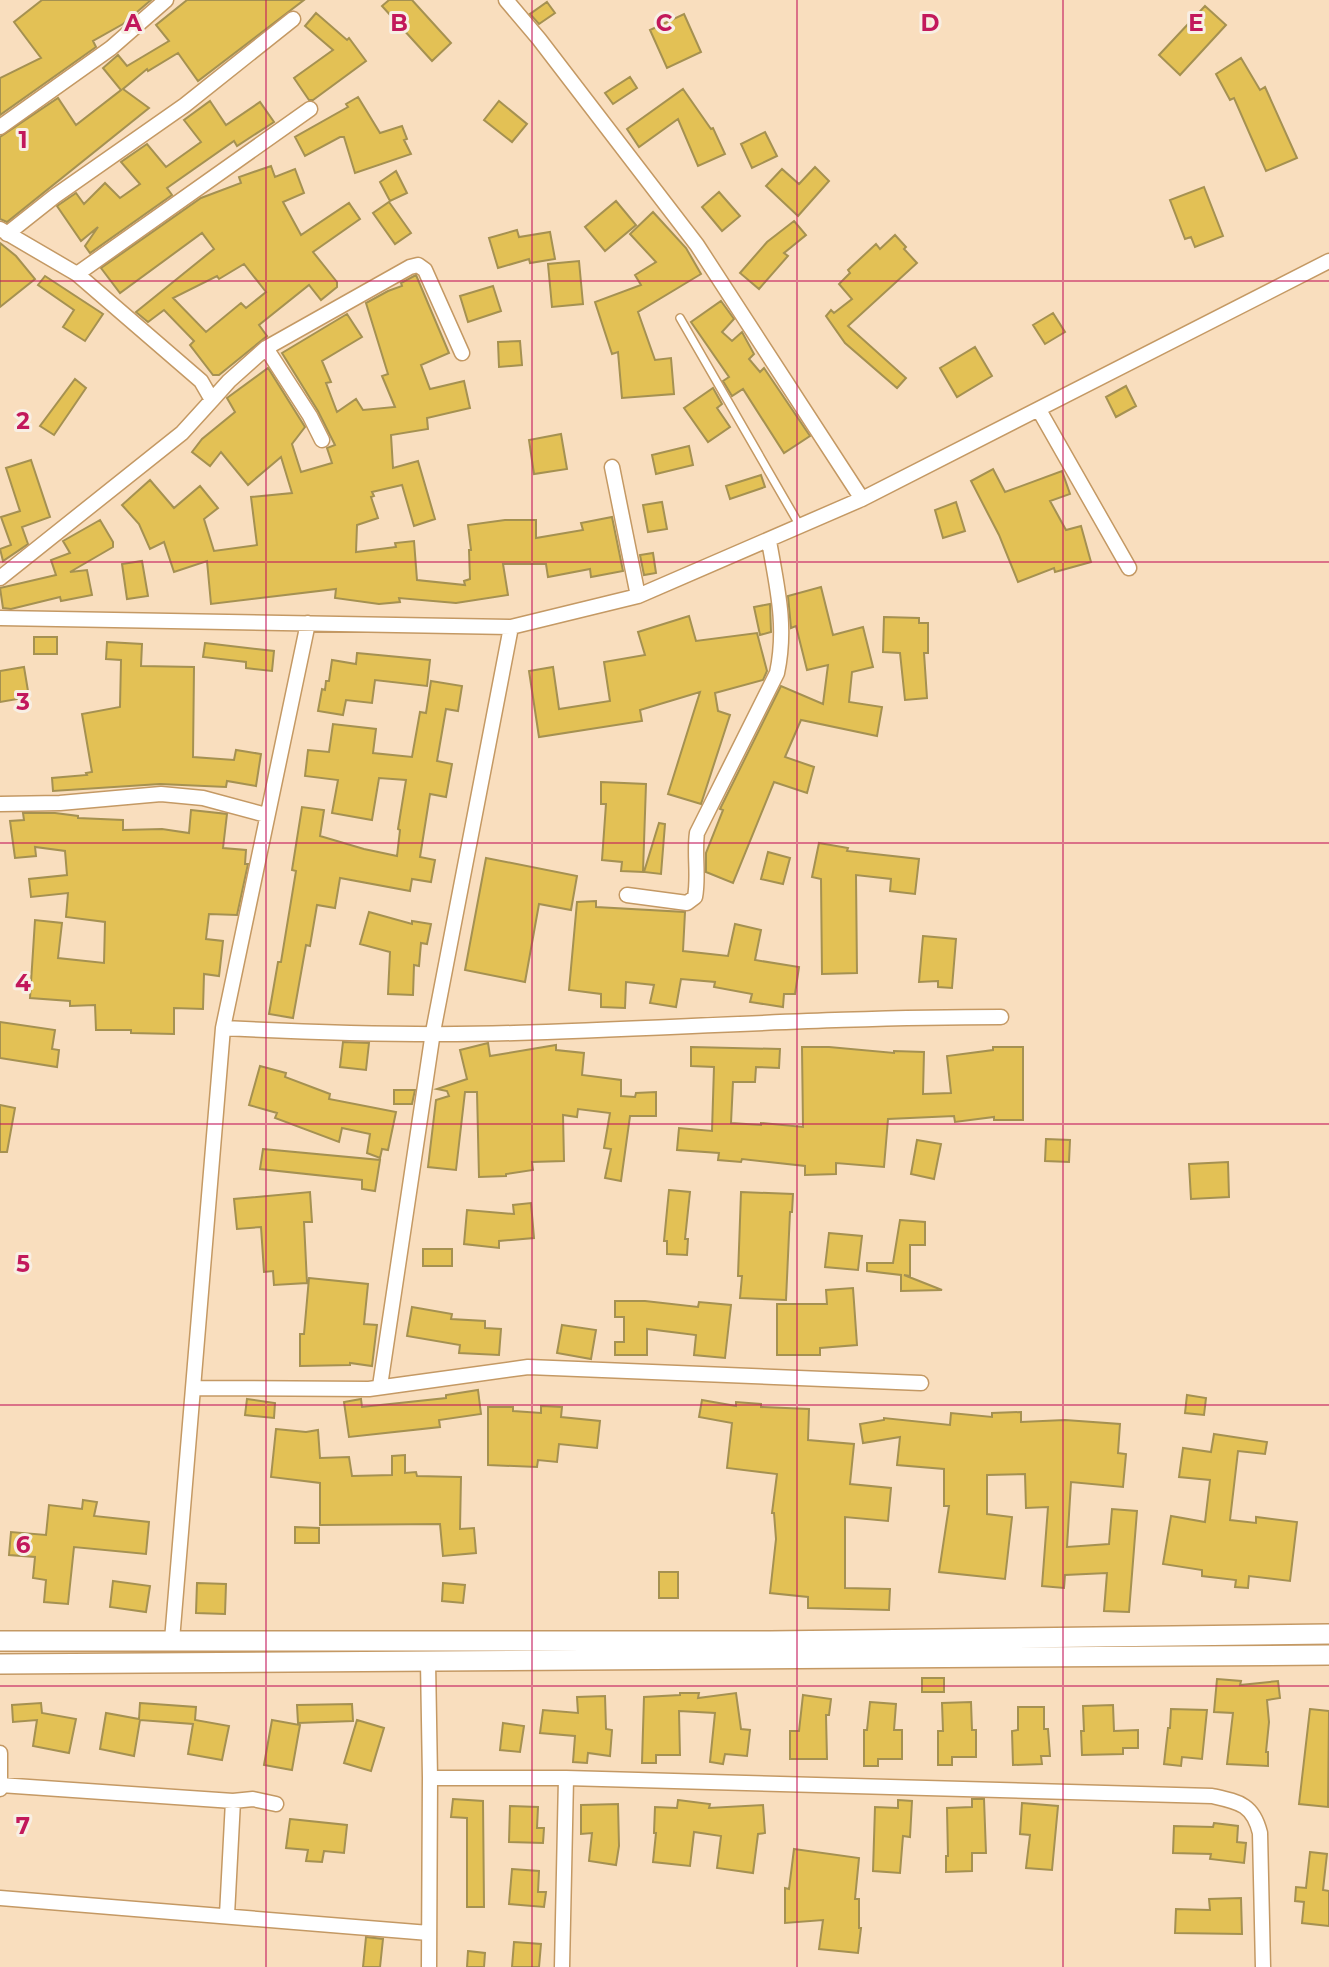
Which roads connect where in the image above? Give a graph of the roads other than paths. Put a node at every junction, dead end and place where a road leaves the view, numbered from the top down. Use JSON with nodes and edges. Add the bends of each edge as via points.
{"nodes":[{"id":1,"x":166,"y":0,"type":"edge"},
{"id":2,"x":506,"y":0,"type":"edge"},
{"id":3,"x":293,"y":19,"type":"dead end"},
{"id":4,"x":310,"y":109,"type":"dead end"},
{"id":5,"x":0,"y":127,"type":"edge"},
{"id":6,"x":3,"y":232,"type":"edge"},
{"id":7,"x":1329,"y":261,"type":"edge"},
{"id":8,"x":77,"y":274,"type":"junction"},
{"id":9,"x":680,"y":318,"type":"dead end"},
{"id":10,"x":266,"y":348,"type":"junction"},
{"id":11,"x":462,"y":353,"type":"dead end"},
{"id":12,"x":212,"y":400,"type":"junction"},
{"id":13,"x":1039,"y":410,"type":"junction"},
{"id":14,"x":322,"y":440,"type":"dead end"},
{"id":15,"x":612,"y":467,"type":"dead end"},
{"id":16,"x":862,"y":499,"type":"junction"},
{"id":17,"x":800,"y":527,"type":"junction"},
{"id":18,"x":769,"y":541,"type":"junction"},
{"id":19,"x":1129,"y":568,"type":"dead end"},
{"id":20,"x":0,"y":578,"type":"edge"},
{"id":21,"x":638,"y":596,"type":"junction"},
{"id":22,"x":0,"y":618,"type":"edge"},
{"id":23,"x":308,"y":623,"type":"junction"},
{"id":24,"x":511,"y":627,"type":"junction"},
{"id":25,"x":0,"y":804,"type":"edge"},
{"id":26,"x":266,"y":815,"type":"junction"},
{"id":27,"x":627,"y":895,"type":"dead end"},
{"id":28,"x":1001,"y":1017,"type":"dead end"},
{"id":29,"x":223,"y":1028,"type":"junction"},
{"id":30,"x":433,"y":1032,"type":"junction"},
{"id":31,"x":922,"y":1383,"type":"dead end"},
{"id":32,"x":380,"y":1387,"type":"junction"},
{"id":33,"x":193,"y":1388,"type":"junction"},
{"id":34,"x":1329,"y":1634,"type":"edge"},
{"id":35,"x":172,"y":1640,"type":"junction"},
{"id":36,"x":0,"y":1641,"type":"edge"},
{"id":37,"x":1329,"y":1655,"type":"edge"},
{"id":38,"x":428,"y":1662,"type":"junction"},
{"id":39,"x":0,"y":1664,"type":"edge"},
{"id":40,"x":0,"y":1753,"type":"edge"},
{"id":41,"x":430,"y":1778,"type":"junction"},
{"id":42,"x":566,"y":1778,"type":"junction"},
{"id":43,"x":0,"y":1787,"type":"edge"},
{"id":44,"x":233,"y":1801,"type":"junction"},
{"id":45,"x":276,"y":1804,"type":"dead end"},
{"id":46,"x":0,"y":1898,"type":"edge"},
{"id":47,"x":227,"y":1915,"type":"junction"},
{"id":48,"x":429,"y":1933,"type":"junction"},
{"id":49,"x":429,"y":1967,"type":"edge"},
{"id":50,"x":562,"y":1967,"type":"edge"},
{"id":51,"x":1263,"y":1967,"type":"edge"}],
"edges":[{"from":1,"to":5,"type":"street","via":[[111,48]]},
{"from":2,"to":16,"type":"street","via":[[697,245]]},
{"from":3,"to":6,"type":"street","via":[[185,105]]},
{"from":4,"to":8,"type":"street"},
{"from":6,"to":8,"type":"street"},
{"from":7,"to":13,"type":"street"},
{"from":8,"to":12,"type":"street","via":[[201,382]]},
{"from":9,"to":17,"type":"lane"},
{"from":10,"to":11,"type":"street","via":[[418,265],[425,270]]},
{"from":10,"to":12,"type":"street"},
{"from":10,"to":14,"type":"street"},
{"from":12,"to":20,"type":"street","via":[[181,433]]},
{"from":13,"to":16,"type":"street"},
{"from":13,"to":19,"type":"street"},
{"from":15,"to":21,"type":"street"},
{"from":16,"to":17,"type":"street"},
{"from":17,"to":18,"type":"street"},
{"from":18,"to":21,"type":"street"},
{"from":18,"to":27,"type":"street","via":[[783,623],[779,664],[697,833],[695,897],[687,903]]},
{"from":21,"to":24,"type":"street"},
{"from":22,"to":23,"type":"street"},
{"from":23,"to":24,"type":"street"},
{"from":23,"to":26,"type":"street"},
{"from":24,"to":30,"type":"street"},
{"from":25,"to":26,"type":"street","via":[[161,794],[204,798]]},
{"from":26,"to":29,"type":"street"},
{"from":28,"to":30,"type":"street"},
{"from":29,"to":30,"type":"street"},
{"from":29,"to":33,"type":"street"},
{"from":30,"to":32,"type":"street"},
{"from":31,"to":32,"type":"street","via":[[528,1367]]},
{"from":32,"to":33,"type":"street"},
{"from":33,"to":35,"type":"street"},
{"from":34,"to":35,"type":"street","via":[[769,1641]]},
{"from":35,"to":36,"type":"street"},
{"from":37,"to":38,"type":"street"},
{"from":38,"to":39,"type":"street"},
{"from":38,"to":41,"type":"street"},
{"from":40,"to":43,"type":"street"},
{"from":41,"to":42,"type":"street"},
{"from":41,"to":48,"type":"street"},
{"from":42,"to":50,"type":"street"},
{"from":42,"to":51,"type":"street","via":[[1212,1796],[1232,1801],[1248,1807],[1257,1818],[1260,1833]]},
{"from":43,"to":44,"type":"street"},
{"from":44,"to":45,"type":"street"},
{"from":44,"to":47,"type":"street"},
{"from":46,"to":47,"type":"street"},
{"from":47,"to":48,"type":"street"},
{"from":48,"to":49,"type":"street"}]}
